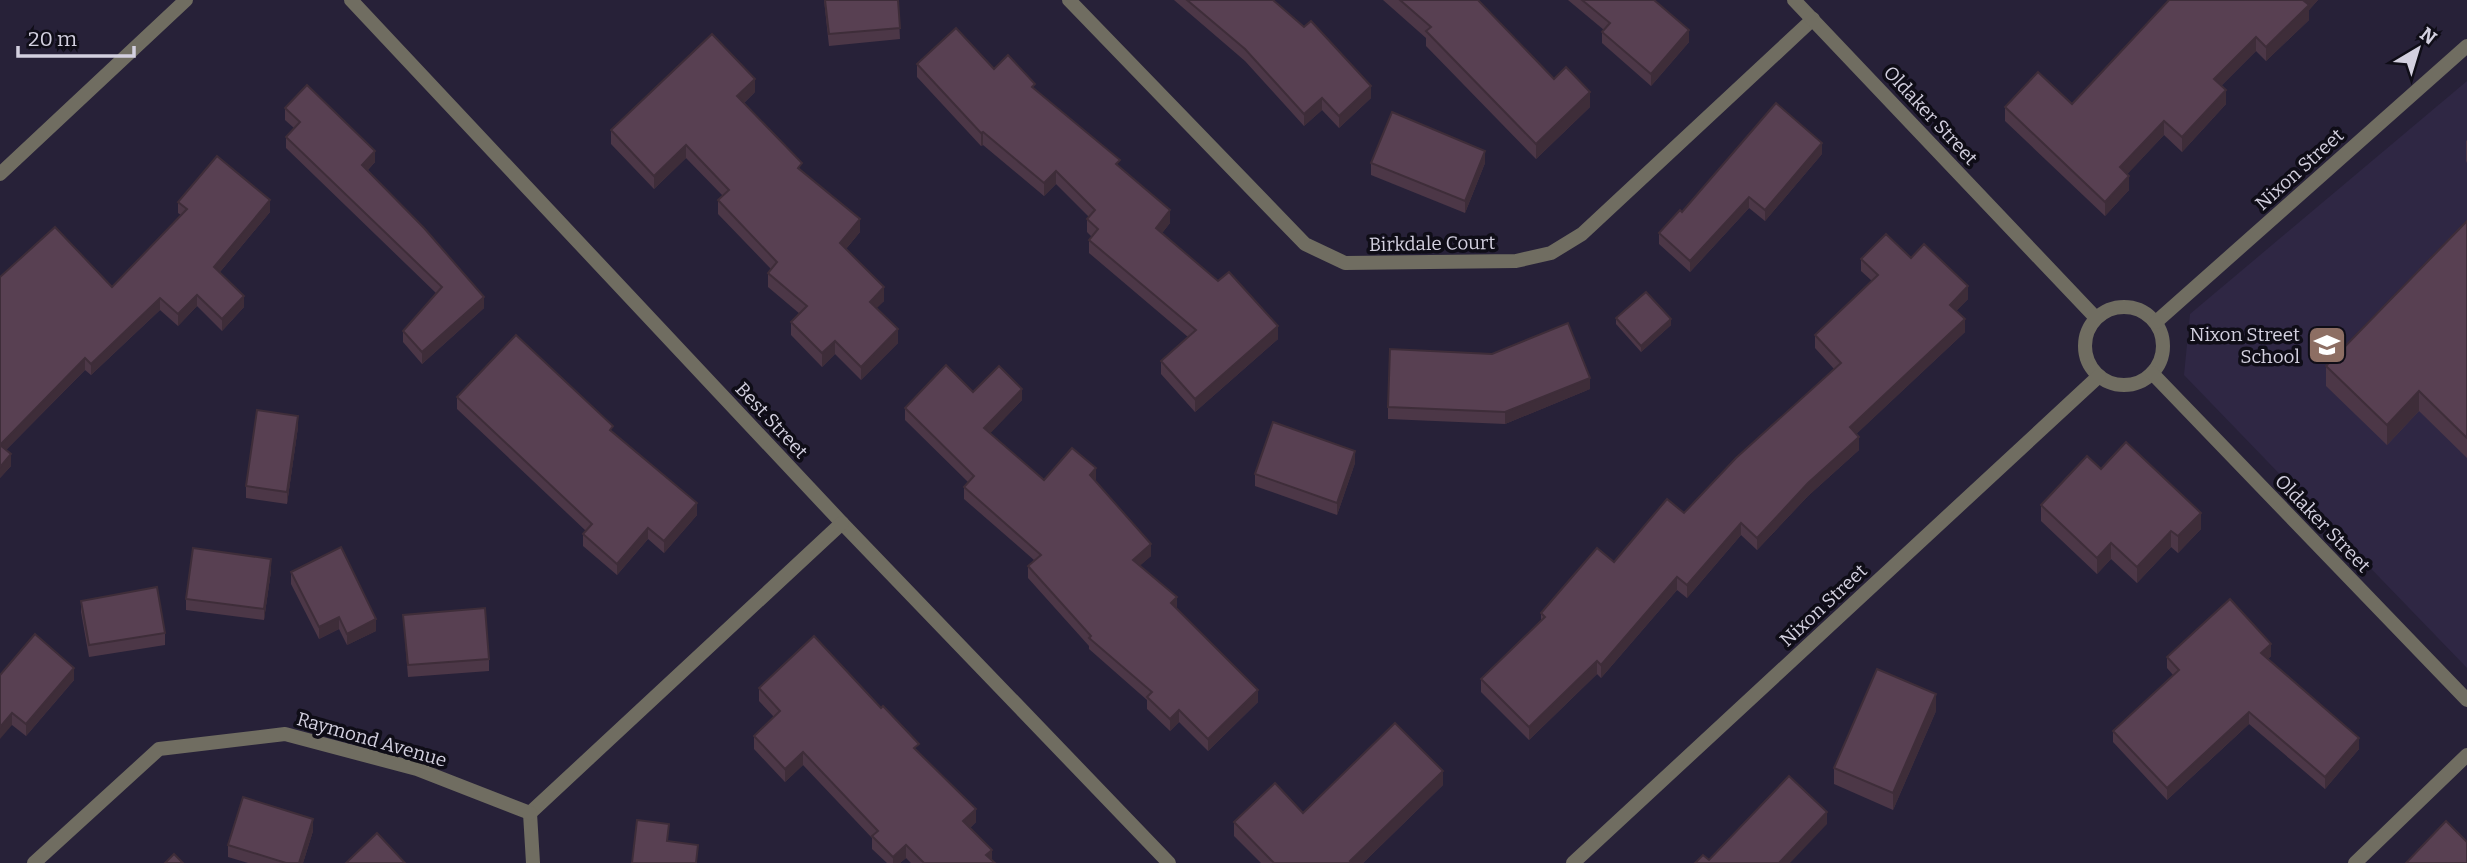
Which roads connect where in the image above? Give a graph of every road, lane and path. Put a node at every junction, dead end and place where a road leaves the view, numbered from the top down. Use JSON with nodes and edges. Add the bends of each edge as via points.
{"nodes":[{"id":1,"x":186,"y":0,"type":"edge"},
{"id":2,"x":351,"y":0,"type":"edge"},
{"id":3,"x":1069,"y":0,"type":"edge"},
{"id":4,"x":1794,"y":0,"type":"edge"},
{"id":5,"x":1813,"y":19,"type":"junction"},
{"id":6,"x":2467,"y":46,"type":"edge"},
{"id":7,"x":0,"y":174,"type":"edge"},
{"id":8,"x":2096,"y":318,"type":"junction"},
{"id":9,"x":2156,"y":322,"type":"junction"},
{"id":10,"x":2152,"y":373,"type":"junction"},
{"id":11,"x":2099,"y":376,"type":"junction"},
{"id":12,"x":842,"y":523,"type":"junction"},
{"id":13,"x":2467,"y":700,"type":"edge"},
{"id":14,"x":2467,"y":755,"type":"edge"},
{"id":15,"x":530,"y":813,"type":"junction"},
{"id":16,"x":34,"y":863,"type":"edge"},
{"id":17,"x":533,"y":863,"type":"edge"},
{"id":18,"x":1169,"y":863,"type":"edge"},
{"id":19,"x":1573,"y":863,"type":"edge"},
{"id":20,"x":2355,"y":863,"type":"edge"}],
"edges":[{"from":1,"to":7,"type":"street"},
{"from":2,"to":12,"type":"street","name":"Best Street"},
{"from":3,"to":5,"type":"street","name":"Birkdale Court","via":[[1305,244],[1345,263],[1517,261],[1551,253],[1582,234]]},
{"from":4,"to":5,"type":"street","name":"Oldaker Street"},
{"from":5,"to":8,"type":"street","name":"Oldaker Street"},
{"from":6,"to":9,"type":"street","name":"Nixon Street"},
{"from":8,"to":9,"type":"street","via":[[2125,307]]},
{"from":8,"to":11,"type":"street","via":[[2085,342],[2088,360]]},
{"from":9,"to":10,"type":"street","via":[[2163,346]]},
{"from":10,"to":11,"type":"street","via":[[2143,380],[2119,385]]},
{"from":10,"to":13,"type":"street","name":"Oldaker Street"},
{"from":11,"to":19,"type":"street","name":"Nixon Street"},
{"from":12,"to":15,"type":"street"},
{"from":12,"to":18,"type":"street","name":"Best Street"},
{"from":14,"to":20,"type":"street"},
{"from":15,"to":16,"type":"street","name":"Raymond Avenue","via":[[417,769],[285,734],[159,749]]},
{"from":15,"to":17,"type":"street"}]}
